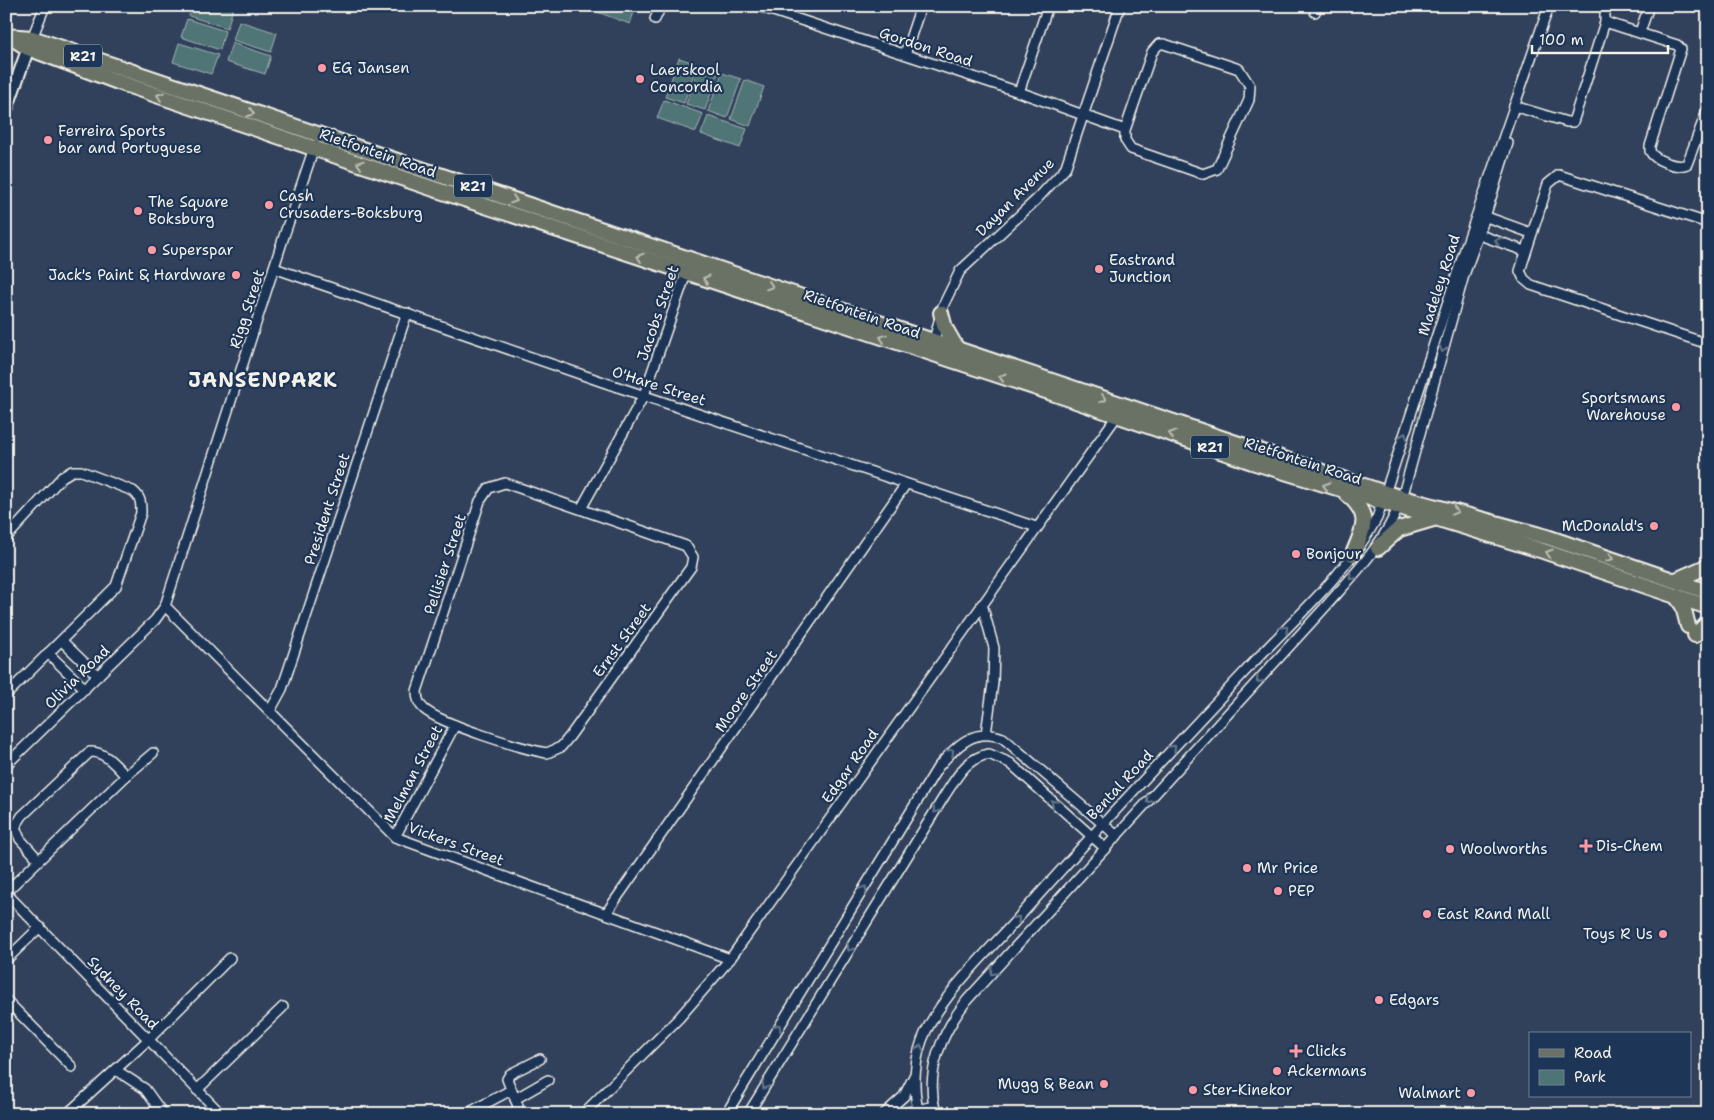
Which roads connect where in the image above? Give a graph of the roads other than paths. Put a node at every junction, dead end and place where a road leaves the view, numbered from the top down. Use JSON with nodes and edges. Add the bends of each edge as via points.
{"nodes":[{"id":1,"x":45,"y":6,"type":"edge"},
{"id":2,"x":661,"y":6,"type":"edge"},
{"id":3,"x":758,"y":6,"type":"edge"},
{"id":4,"x":793,"y":6,"type":"edge"},
{"id":5,"x":921,"y":6,"type":"edge"},
{"id":6,"x":1048,"y":6,"type":"edge"},
{"id":7,"x":1120,"y":6,"type":"edge"},
{"id":8,"x":1549,"y":6,"type":"edge"},
{"id":9,"x":1605,"y":6,"type":"edge"},
{"id":10,"x":1649,"y":6,"type":"edge"},
{"id":11,"x":790,"y":16,"type":"junction"},
{"id":12,"x":655,"y":19,"type":"dead end"},
{"id":13,"x":1606,"y":22,"type":"junction"},
{"id":14,"x":1640,"y":32,"type":"junction"},
{"id":15,"x":9,"y":37,"type":"edge"},
{"id":16,"x":30,"y":43,"type":"junction"},
{"id":17,"x":905,"y":54,"type":"junction"},
{"id":18,"x":1018,"y":92,"type":"junction"},
{"id":19,"x":1516,"y":106,"type":"junction"},
{"id":20,"x":1708,"y":108,"type":"edge"},
{"id":21,"x":6,"y":111,"type":"edge"},
{"id":22,"x":1084,"y":114,"type":"junction"},
{"id":23,"x":1125,"y":130,"type":"junction"},
{"id":24,"x":316,"y":142,"type":"junction"},
{"id":25,"x":441,"y":176,"type":"junction"},
{"id":26,"x":437,"y":190,"type":"junction"},
{"id":27,"x":1482,"y":215,"type":"junction"},
{"id":28,"x":1708,"y":223,"type":"edge"},
{"id":29,"x":1475,"y":233,"type":"junction"},
{"id":30,"x":1531,"y":233,"type":"junction"},
{"id":31,"x":1525,"y":251,"type":"junction"},
{"id":32,"x":691,"y":259,"type":"junction"},
{"id":33,"x":274,"y":268,"type":"junction"},
{"id":34,"x":686,"y":273,"type":"junction"},
{"id":35,"x":748,"y":286,"type":"junction"},
{"id":36,"x":407,"y":313,"type":"junction"},
{"id":37,"x":941,"y":313,"type":"junction"},
{"id":38,"x":1708,"y":344,"type":"edge"},
{"id":39,"x":932,"y":347,"type":"junction"},
{"id":40,"x":957,"y":348,"type":"junction"},
{"id":41,"x":644,"y":395,"type":"junction"},
{"id":42,"x":1117,"y":416,"type":"junction"},
{"id":43,"x":906,"y":484,"type":"junction"},
{"id":44,"x":1345,"y":492,"type":"junction"},
{"id":45,"x":1383,"y":498,"type":"junction"},
{"id":46,"x":1400,"y":503,"type":"junction"},
{"id":47,"x":581,"y":509,"type":"junction"},
{"id":48,"x":1436,"y":518,"type":"junction"},
{"id":49,"x":1036,"y":527,"type":"junction"},
{"id":50,"x":6,"y":538,"type":"edge"},
{"id":51,"x":1378,"y":548,"type":"junction"},
{"id":52,"x":1353,"y":554,"type":"junction"},
{"id":53,"x":1708,"y":566,"type":"edge"},
{"id":54,"x":1676,"y":580,"type":"junction"},
{"id":55,"x":1708,"y":592,"type":"edge"},
{"id":56,"x":1676,"y":596,"type":"junction"},
{"id":57,"x":982,"y":604,"type":"junction"},
{"id":58,"x":165,"y":606,"type":"junction"},
{"id":59,"x":1708,"y":607,"type":"edge"},
{"id":60,"x":1708,"y":623,"type":"edge"},
{"id":61,"x":62,"y":640,"type":"junction"},
{"id":62,"x":48,"y":653,"type":"junction"},
{"id":63,"x":98,"y":676,"type":"junction"},
{"id":64,"x":85,"y":689,"type":"junction"},
{"id":65,"x":6,"y":694,"type":"edge"},
{"id":66,"x":270,"y":711,"type":"junction"},
{"id":67,"x":455,"y":725,"type":"junction"},
{"id":68,"x":986,"y":734,"type":"junction"},
{"id":69,"x":153,"y":753,"type":"dead end"},
{"id":70,"x":6,"y":765,"type":"edge"},
{"id":71,"x":126,"y":776,"type":"junction"},
{"id":72,"x":1102,"y":823,"type":"junction"},
{"id":73,"x":1091,"y":836,"type":"junction"},
{"id":74,"x":1117,"y":836,"type":"junction"},
{"id":75,"x":395,"y":837,"type":"junction"},
{"id":76,"x":1106,"y":849,"type":"junction"},
{"id":77,"x":39,"y":860,"type":"junction"},
{"id":78,"x":6,"y":892,"type":"edge"},
{"id":79,"x":607,"y":912,"type":"junction"},
{"id":80,"x":40,"y":927,"type":"junction"},
{"id":81,"x":230,"y":958,"type":"dead end"},
{"id":82,"x":730,"y":959,"type":"junction"},
{"id":83,"x":6,"y":960,"type":"edge"},
{"id":84,"x":6,"y":1000,"type":"edge"},
{"id":85,"x":283,"y":1007,"type":"dead end"},
{"id":86,"x":149,"y":1039,"type":"junction"},
{"id":87,"x":540,"y":1059,"type":"dead end"},
{"id":88,"x":72,"y":1066,"type":"dead end"},
{"id":89,"x":116,"y":1070,"type":"junction"},
{"id":90,"x":916,"y":1074,"type":"junction"},
{"id":91,"x":548,"y":1080,"type":"dead end"},
{"id":92,"x":197,"y":1090,"type":"junction"},
{"id":93,"x":513,"y":1094,"type":"junction"},
{"id":94,"x":935,"y":1110,"type":"edge"},
{"id":95,"x":918,"y":1112,"type":"edge"},
{"id":96,"x":67,"y":1114,"type":"edge"},
{"id":97,"x":162,"y":1114,"type":"edge"},
{"id":98,"x":221,"y":1114,"type":"edge"},
{"id":99,"x":466,"y":1114,"type":"edge"},
{"id":100,"x":516,"y":1114,"type":"edge"},
{"id":101,"x":584,"y":1114,"type":"edge"},
{"id":102,"x":726,"y":1114,"type":"edge"},
{"id":103,"x":748,"y":1114,"type":"edge"},
{"id":104,"x":884,"y":1114,"type":"edge"},
{"id":105,"x":900,"y":1114,"type":"edge"}],
"edges":[{"from":1,"to":16,"type":"street"},
{"from":2,"to":12,"type":"street"},
{"from":3,"to":11,"type":"street","name":"Gordon Road"},
{"from":4,"to":11,"type":"street"},
{"from":5,"to":17,"type":"street"},
{"from":6,"to":18,"type":"street"},
{"from":7,"to":22,"type":"street","name":"Dayan Avenue"},
{"from":8,"to":19,"type":"street","name":"Madeley Road"},
{"from":9,"to":13,"type":"street"},
{"from":10,"to":14,"type":"street"},
{"from":11,"to":17,"type":"street","name":"Gordon Road"},
{"from":13,"to":14,"type":"street"},
{"from":13,"to":19,"type":"street","via":[[1573,122]]},
{"from":14,"to":20,"type":"street","via":[[1677,46],[1681,52],[1650,146],[1652,155],[1682,166],[1687,164]]},
{"from":15,"to":16,"type":"main road","name":"Rietfontein Road","number":"R21"},
{"from":16,"to":21,"type":"street"},
{"from":16,"to":24,"type":"main road","name":"Rietfontein Road","number":"R21"},
{"from":17,"to":18,"type":"street","name":"Gordon Road"},
{"from":18,"to":22,"type":"street","name":"Gordon Road"},
{"from":19,"to":27,"type":"street","name":"Madeley Road"},
{"from":22,"to":23,"type":"street","name":"Gordon Road"},
{"from":22,"to":37,"type":"street","name":"Dayan Avenue","via":[[1063,172],[969,260],[954,281]]},
{"from":23,"to":23,"type":"street","via":[[1152,52],[1159,44],[1239,69],[1250,86],[1249,100],[1221,160],[1208,174],[1131,149],[1124,140]]},
{"from":24,"to":25,"type":"main road","name":"Rietfontein Road","number":"R21"},
{"from":26,"to":24,"type":"main road","name":"Rietfontein Road","number":"R21","one_way":true},
{"from":24,"to":33,"type":"street","name":"Rigg Street"},
{"from":25,"to":26,"type":"main road"},
{"from":25,"to":32,"type":"main road","name":"Rietfontein Road","number":"R21","one_way":true},
{"from":34,"to":26,"type":"main road","name":"Rietfontein Road","number":"R21","one_way":true},
{"from":27,"to":29,"type":"street","name":"Madeley Road"},
{"from":27,"to":30,"type":"street"},
{"from":28,"to":30,"type":"street","via":[[1562,174],[1548,184]]},
{"from":31,"to":29,"type":"street","one_way":true},
{"from":45,"to":29,"type":"street","name":"Madeley Road","one_way":true},
{"from":29,"to":46,"type":"street","name":"Madeley Road","one_way":true},
{"from":30,"to":31,"type":"street"},
{"from":31,"to":38,"type":"street","via":[[1520,270],[1531,285]]},
{"from":32,"to":34,"type":"street","name":"Jacobs Street"},
{"from":32,"to":35,"type":"main road","name":"Rietfontein Road","number":"R21"},
{"from":33,"to":36,"type":"street","name":"O'Hare Street"},
{"from":33,"to":58,"type":"street","name":"Rigg Street"},
{"from":35,"to":34,"type":"main road","name":"Rietfontein Road","number":"R21","one_way":true},
{"from":34,"to":41,"type":"street","name":"Jacobs Street"},
{"from":35,"to":39,"type":"main road","name":"Rietfontein Road","number":"R21"},
{"from":36,"to":41,"type":"street","name":"O'Hare Street"},
{"from":36,"to":66,"type":"street","name":"President Street","via":[[282,689]]},
{"from":37,"to":39,"type":"street","name":"Dayan Avenue"},
{"from":37,"to":40,"type":"main road"},
{"from":39,"to":40,"type":"main road","name":"Rietfontein Road","number":"R21"},
{"from":42,"to":39,"type":"main road","name":"Rietfontein Road","number":"R21","one_way":true},
{"from":40,"to":45,"type":"main road","name":"Rietfontein Road","number":"R21","one_way":true},
{"from":41,"to":43,"type":"street","name":"O'Hare Street"},
{"from":41,"to":47,"type":"street","name":"Jacobs Street"},
{"from":44,"to":42,"type":"main road","name":"Rietfontein Road","number":"R21","one_way":true},
{"from":42,"to":49,"type":"street","name":"Edgar Road"},
{"from":43,"to":49,"type":"street","name":"O'Hare Street"},
{"from":43,"to":79,"type":"street","name":"Moore Street"},
{"from":44,"to":45,"type":"main road","name":"Rietfontein Road","number":"R21"},
{"from":44,"to":52,"type":"main road","via":[[1364,515],[1363,531]]},
{"from":45,"to":46,"type":"main road","name":"Rietfontein Road","number":"R21"},
{"from":45,"to":52,"type":"street","name":"Bental Road","via":[[1373,526]]},
{"from":46,"to":48,"type":"main road","name":"Rietfontein Road","number":"R21"},
{"from":46,"to":51,"type":"street","name":"Bental Road"},
{"from":46,"to":54,"type":"main road","name":"Rietfontein Road","number":"R21","one_way":true,"via":[[1547,537]]},
{"from":47,"to":67,"type":"street","name":"Pellisier Street","via":[[505,483],[494,485],[482,496],[417,691],[418,700],[425,710]]},
{"from":47,"to":67,"type":"street","name":"Ernst Street","via":[[686,546],[692,554],[691,567],[562,747],[547,753],[538,752]]},
{"from":48,"to":51,"type":"main road","via":[[1399,529]]},
{"from":56,"to":48,"type":"main road","name":"Rietfontein Road","number":"R21","one_way":true},
{"from":49,"to":57,"type":"street","name":"Edgar Road"},
{"from":50,"to":61,"type":"street","via":[[62,477],[72,471],[81,471],[138,495],[140,513],[116,586]]},
{"from":51,"to":74,"type":"street","name":"Bental Road","one_way":true},
{"from":72,"to":52,"type":"street","name":"Bental Road","one_way":true},
{"from":53,"to":54,"type":"main road"},
{"from":54,"to":55,"type":"main road","name":"Rietfontein Road","number":"R21"},
{"from":56,"to":59,"type":"main road","name":"Rietfontein Road","number":"R21"},
{"from":56,"to":60,"type":"main road","via":[[1691,631]]},
{"from":57,"to":68,"type":"street","via":[[994,648]]},
{"from":57,"to":82,"type":"street","name":"Edgar Road"},
{"from":58,"to":63,"type":"street","name":"Olivia Road"},
{"from":58,"to":66,"type":"street","name":"Vickers Street"},
{"from":61,"to":62,"type":"street"},
{"from":61,"to":63,"type":"street"},
{"from":62,"to":64,"type":"street"},
{"from":62,"to":65,"type":"street"},
{"from":63,"to":64,"type":"street","name":"Olivia Road"},
{"from":64,"to":70,"type":"street","name":"Olivia Road"},
{"from":66,"to":75,"type":"street","name":"Vickers Street"},
{"from":67,"to":75,"type":"street","name":"Melman Street"},
{"from":68,"to":72,"type":"street","via":[[1003,738],[1013,745]]},
{"from":102,"to":68,"type":"street","one_way":true,"via":[[938,767],[961,743]]},
{"from":69,"to":71,"type":"street"},
{"from":71,"to":77,"type":"street"},
{"from":71,"to":77,"type":"street","via":[[106,757],[90,752],[29,810],[15,827],[16,834]]},
{"from":72,"to":73,"type":"street","name":"Bental Road"},
{"from":72,"to":74,"type":"street"},
{"from":73,"to":76,"type":"street"},
{"from":90,"to":73,"type":"street","name":"Bental Road","one_way":true,"via":[[920,1046],[943,1004]]},
{"from":73,"to":103,"type":"street","one_way":true,"via":[[1010,763],[990,754],[972,760],[945,795]]},
{"from":74,"to":76,"type":"street","name":"Bental Road"},
{"from":75,"to":79,"type":"street","name":"Vickers Street"},
{"from":76,"to":94,"type":"street","name":"Bental Road","one_way":true,"via":[[955,1016],[936,1056],[932,1089]]},
{"from":77,"to":78,"type":"street"},
{"from":78,"to":80,"type":"street","name":"Sydney Road"},
{"from":79,"to":82,"type":"street","name":"Vickers Street"},
{"from":80,"to":83,"type":"street"},
{"from":80,"to":86,"type":"street","name":"Sydney Road"},
{"from":81,"to":86,"type":"street"},
{"from":82,"to":101,"type":"street","name":"Edgar Road","via":[[679,1018]]},
{"from":84,"to":88,"type":"street"},
{"from":85,"to":92,"type":"street"},
{"from":86,"to":89,"type":"street"},
{"from":86,"to":92,"type":"street","name":"Sydney Road"},
{"from":87,"to":93,"type":"street","via":[[508,1076],[506,1080]]},
{"from":89,"to":96,"type":"street"},
{"from":89,"to":97,"type":"street","via":[[145,1089]]},
{"from":90,"to":95,"type":"street","name":"Bental Road"},
{"from":90,"to":104,"type":"street","via":[[904,1096]]},
{"from":91,"to":93,"type":"street"},
{"from":92,"to":98,"type":"street","name":"Sydney Road"},
{"from":93,"to":99,"type":"street"},
{"from":93,"to":100,"type":"street","via":[[518,1106]]},
{"from":94,"to":95,"type":"street"},
{"from":95,"to":105,"type":"street"}]}
